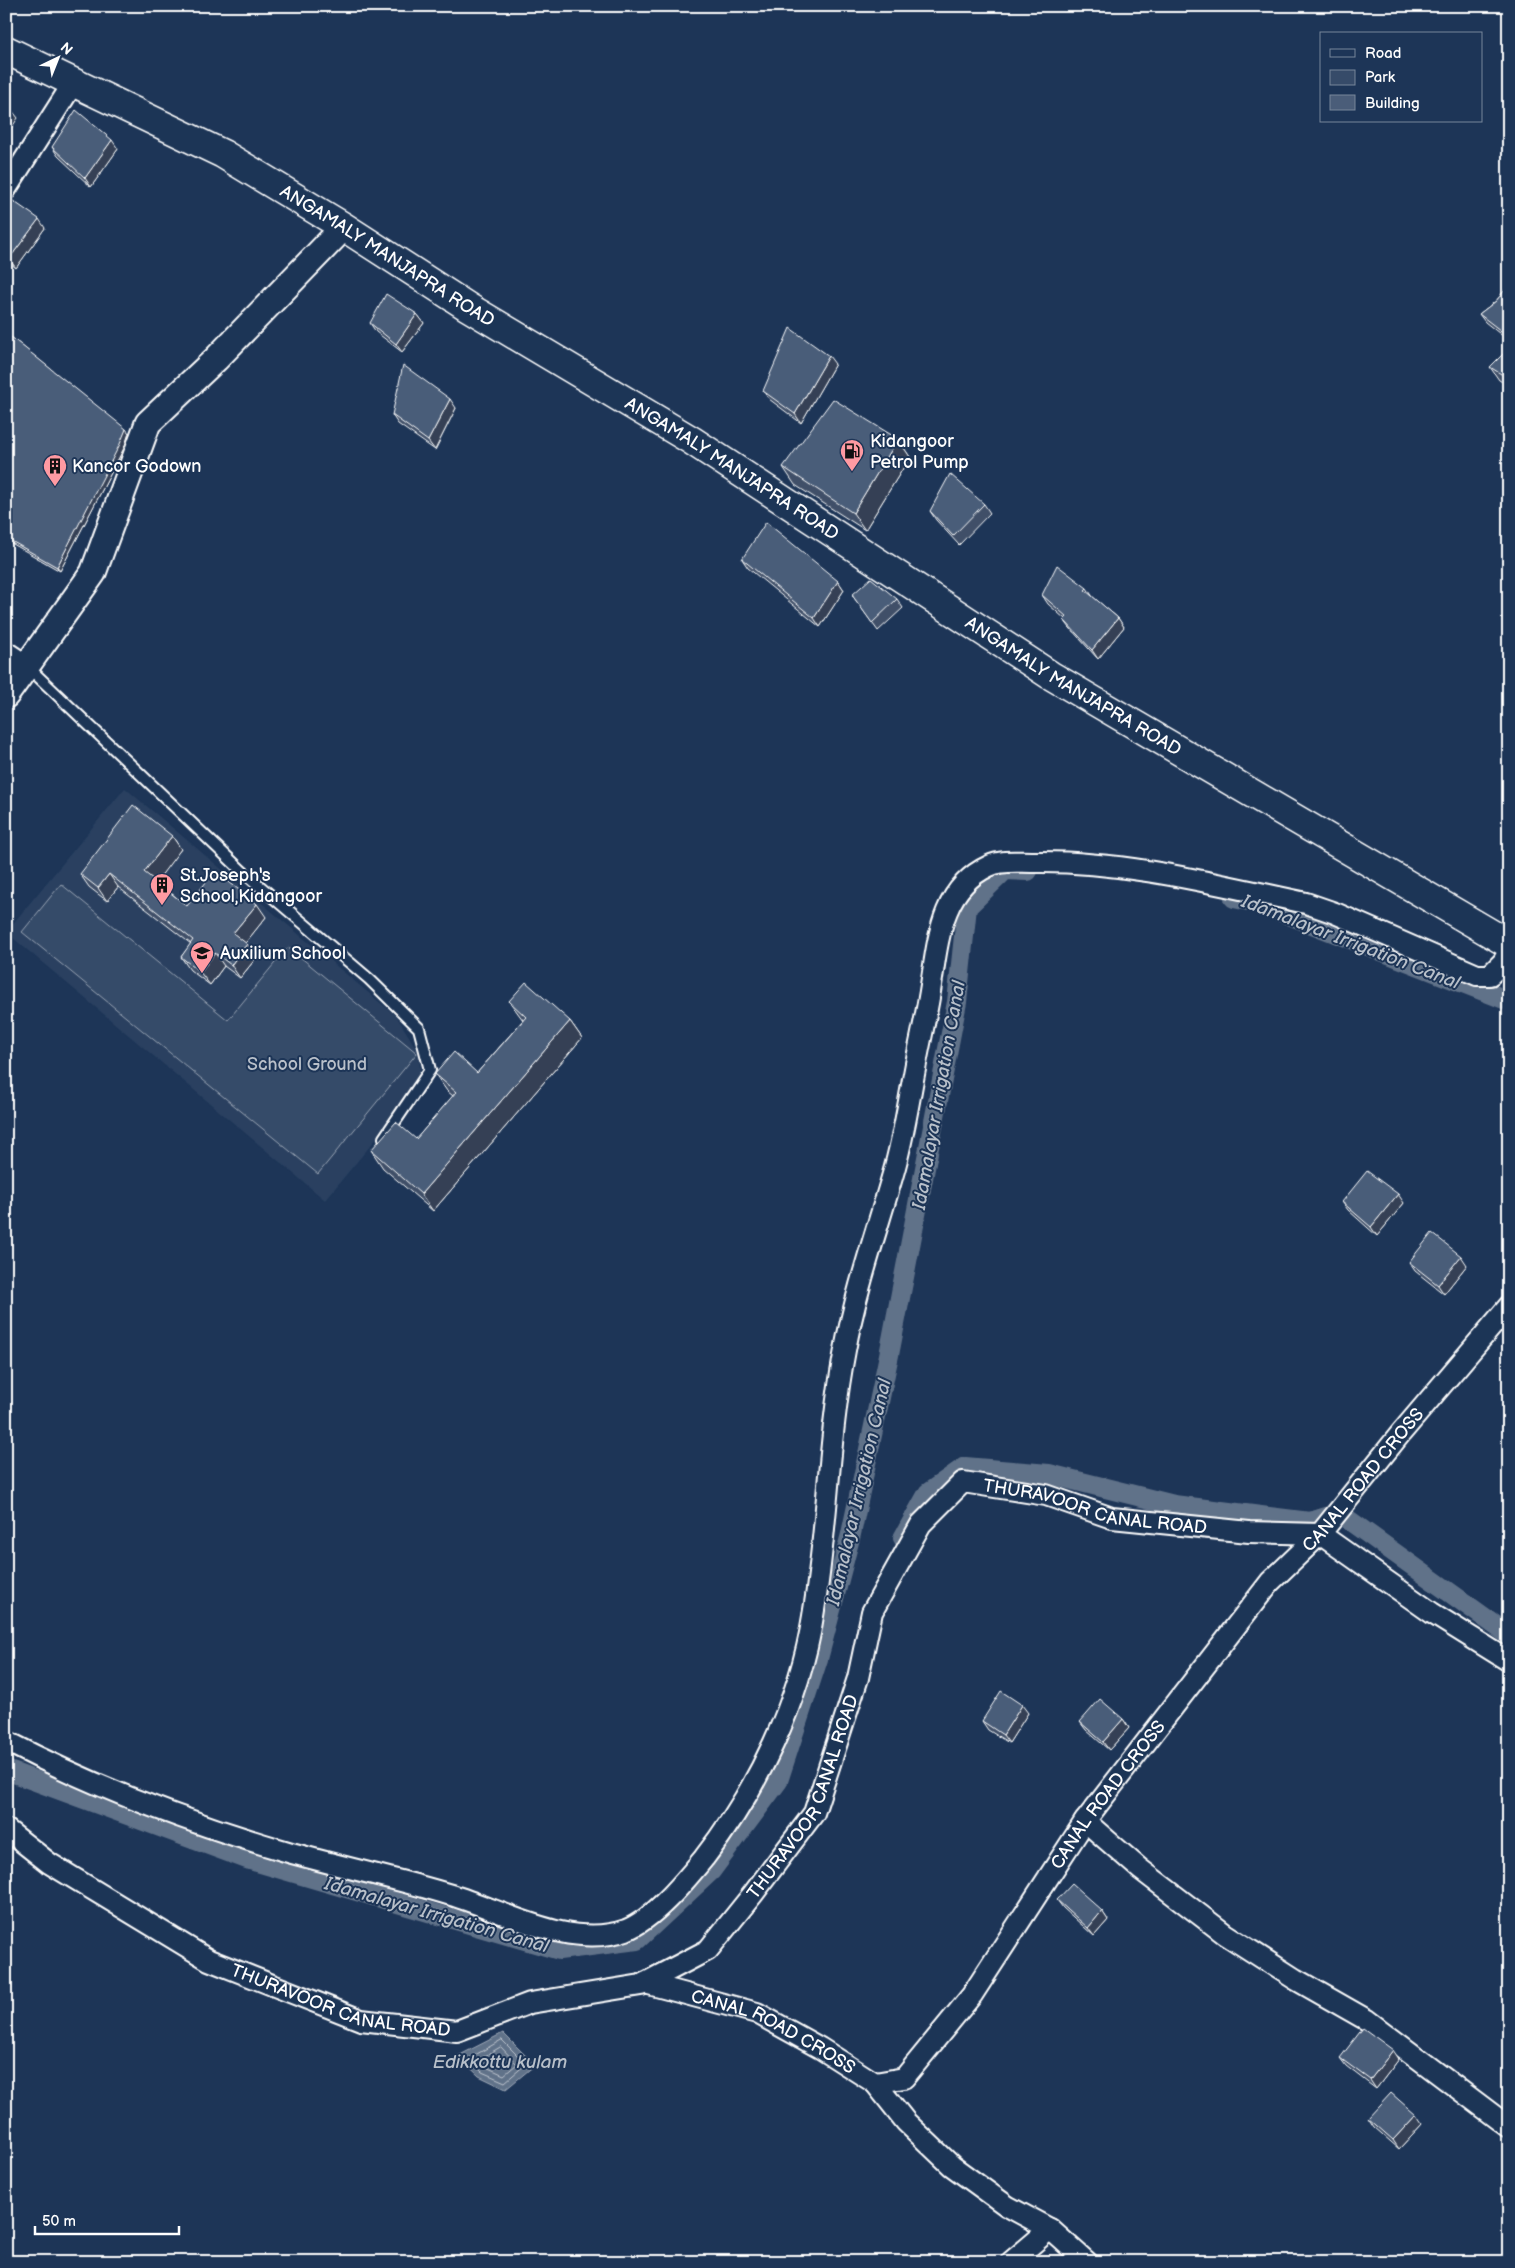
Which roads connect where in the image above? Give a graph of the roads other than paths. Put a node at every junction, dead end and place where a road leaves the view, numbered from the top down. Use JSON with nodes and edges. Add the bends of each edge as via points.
{"nodes":[{"id":1,"x":6,"y":50,"type":"edge"},
{"id":2,"x":74,"y":82,"type":"junction"},
{"id":3,"x":6,"y":189,"type":"edge"},
{"id":4,"x":344,"y":227,"type":"junction"},
{"id":5,"x":6,"y":652,"type":"edge"},
{"id":6,"x":27,"y":666,"type":"junction"},
{"id":7,"x":6,"y":695,"type":"edge"},
{"id":8,"x":1509,"y":944,"type":"edge"},
{"id":9,"x":1509,"y":951,"type":"edge"},
{"id":10,"x":378,"y":1147,"type":"edge"},
{"id":11,"x":1509,"y":1306,"type":"edge"},
{"id":12,"x":1320,"y":1534,"type":"junction"},
{"id":13,"x":1509,"y":1661,"type":"edge"},
{"id":14,"x":6,"y":1741,"type":"edge"},
{"id":15,"x":1085,"y":1821,"type":"junction"},
{"id":16,"x":6,"y":1829,"type":"edge"},
{"id":17,"x":645,"y":1983,"type":"junction"},
{"id":18,"x":875,"y":2083,"type":"junction"},
{"id":19,"x":1509,"y":2127,"type":"edge"},
{"id":20,"x":1050,"y":2229,"type":"junction"},
{"id":21,"x":1011,"y":2262,"type":"edge"},
{"id":22,"x":1087,"y":2262,"type":"edge"}],
"edges":[{"from":1,"to":2,"type":"main road","name":"ANGAMALY MANJAPRA ROAD"},
{"from":2,"to":3,"type":"street"},
{"from":2,"to":4,"type":"main road","name":"ANGAMALY MANJAPRA ROAD","via":[[223,154]]},
{"from":4,"to":6,"type":"street","via":[[216,359],[148,423],[93,573]]},
{"from":4,"to":8,"type":"main road","name":"ANGAMALY MANJAPRA ROAD","via":[[468,307],[691,440],[1050,674]]},
{"from":5,"to":6,"type":"street"},
{"from":6,"to":7,"type":"street"},
{"from":6,"to":10,"type":"lane","via":[[242,871],[370,979],[419,1028],[430,1070]]},
{"from":9,"to":14,"type":"street","via":[[1490,975],[1477,975],[1335,912],[1306,903],[1098,863],[994,863],[973,876],[958,892],[943,920],[937,940],[903,1134],[846,1343],[812,1622],[788,1710],[751,1785],[718,1840],[647,1919],[628,1929],[597,1936],[570,1934],[448,1894],[288,1852],[210,1828],[133,1798]]},
{"from":11,"to":12,"type":"street","name":"CANAL ROAD CROSS"},
{"from":12,"to":13,"type":"street"},
{"from":12,"to":15,"type":"street","name":"CANAL ROAD CROSS","via":[[1270,1582]]},
{"from":12,"to":17,"type":"street","name":"THURAVOOR CANAL ROAD","via":[[1249,1532],[1112,1518],[1046,1495],[963,1482],[921,1524],[872,1612],[858,1678],[814,1812],[708,1950]]},
{"from":15,"to":18,"type":"street","name":"CANAL ROAD CROSS","via":[[972,1995],[904,2078]]},
{"from":15,"to":19,"type":"street","via":[[1225,1934],[1367,2020]]},
{"from":16,"to":17,"type":"street","name":"THURAVOOR CANAL ROAD","via":[[49,1863],[209,1960],[361,2020],[457,2030],[530,2003]]},
{"from":17,"to":18,"type":"street","name":"CANAL ROAD CROSS","via":[[757,2013]]},
{"from":18,"to":20,"type":"street","via":[[906,2122],[952,2166],[1007,2206]]},
{"from":20,"to":21,"type":"street"},
{"from":20,"to":22,"type":"street"}]}
